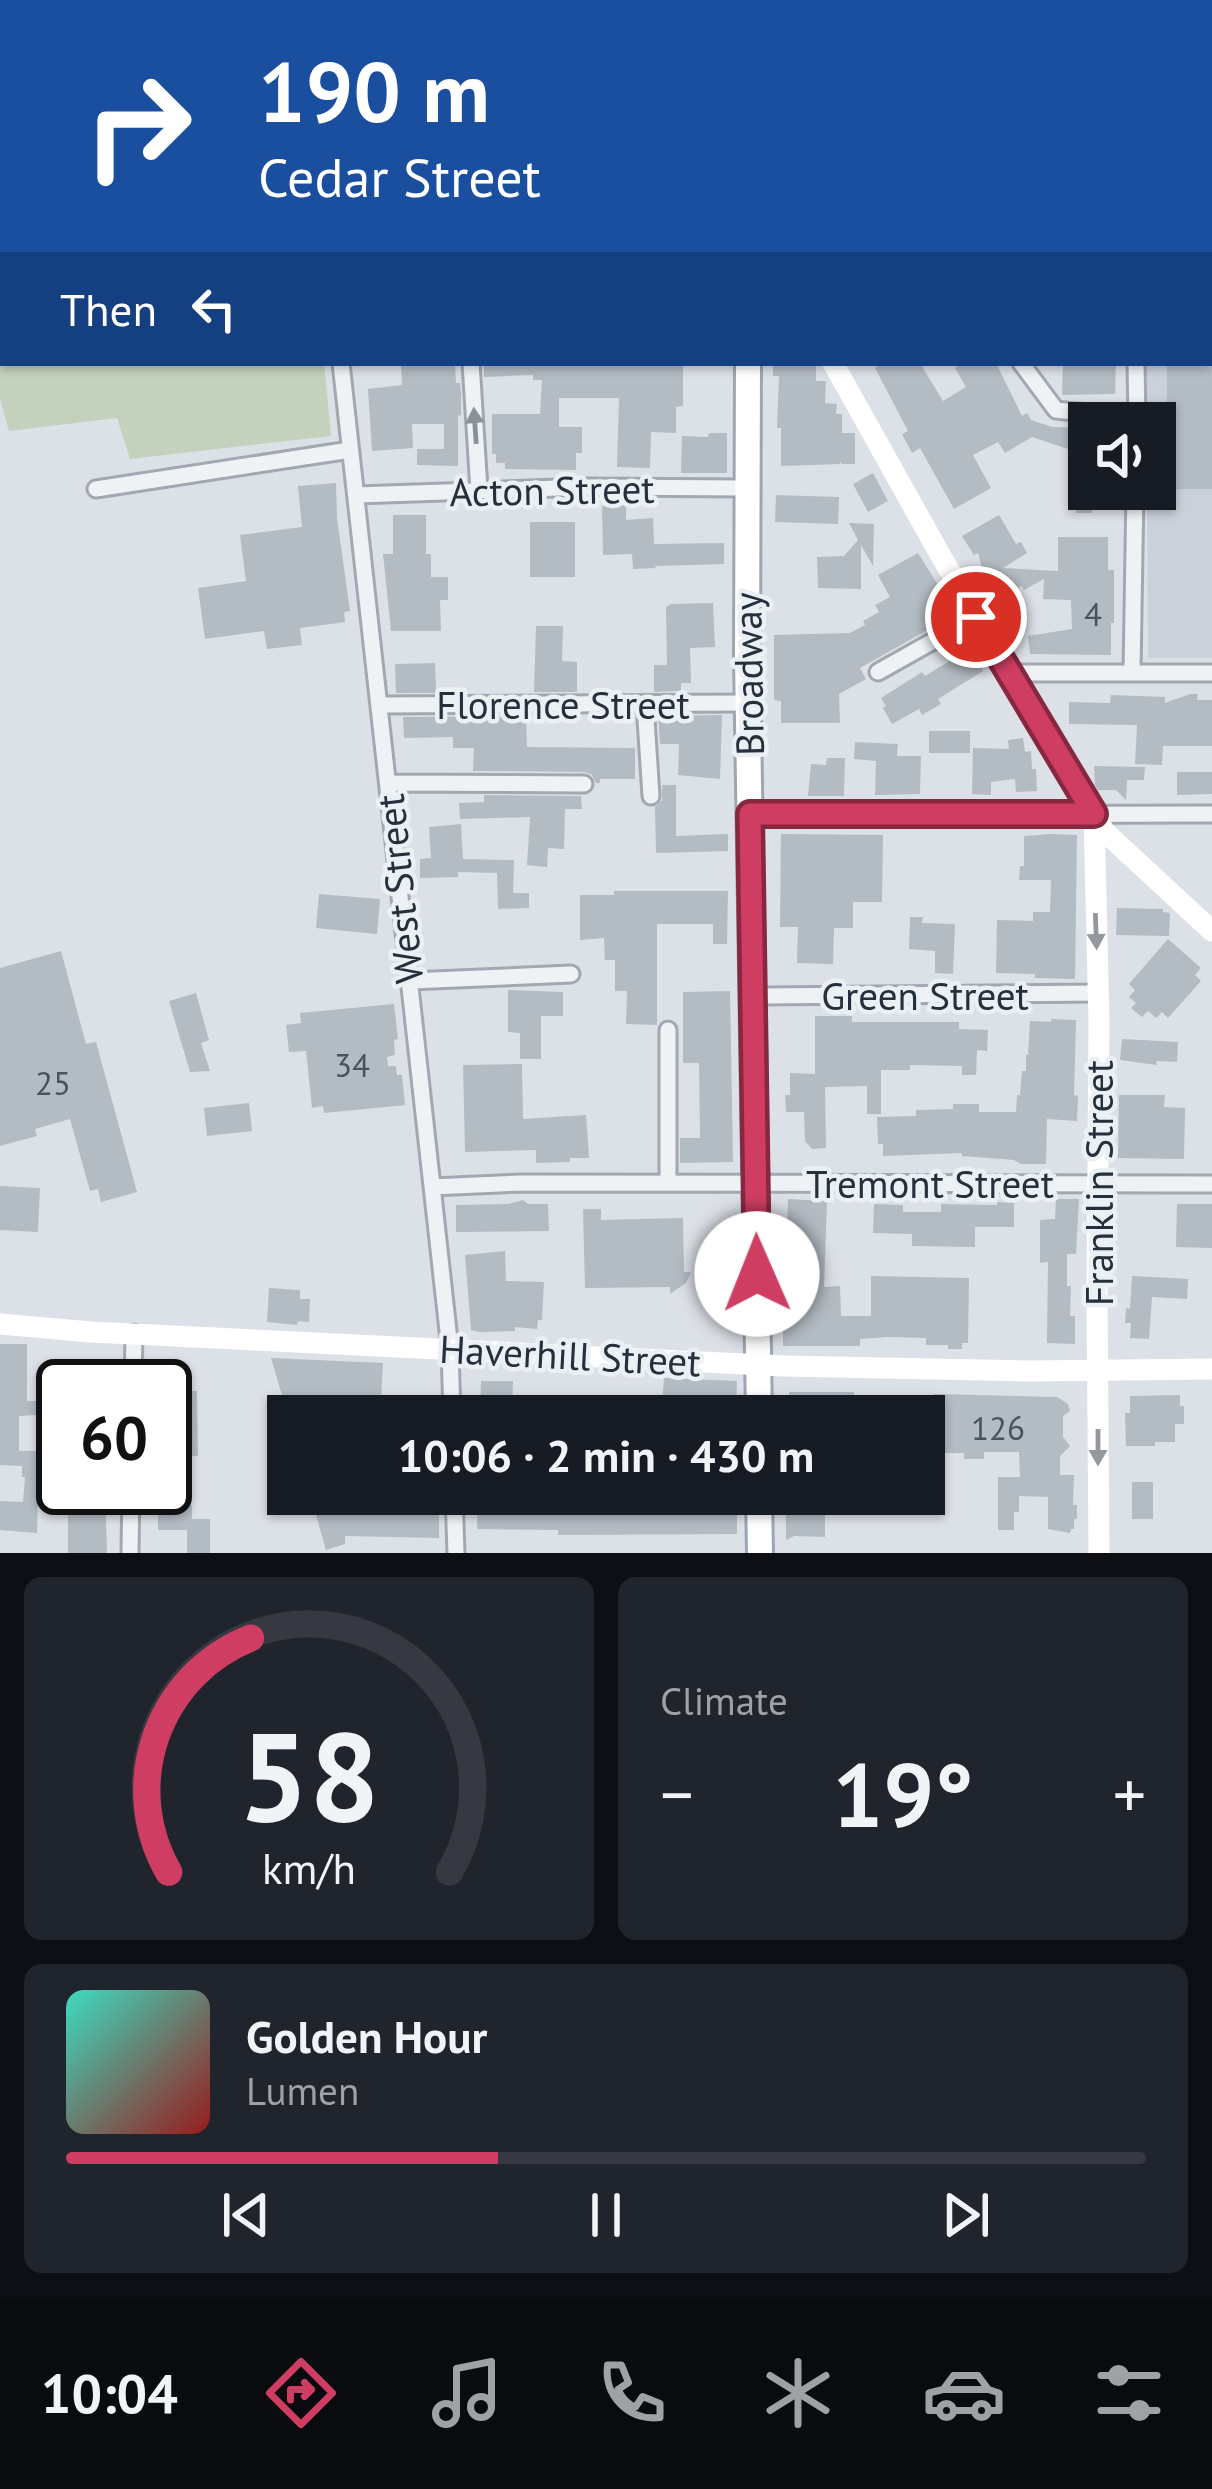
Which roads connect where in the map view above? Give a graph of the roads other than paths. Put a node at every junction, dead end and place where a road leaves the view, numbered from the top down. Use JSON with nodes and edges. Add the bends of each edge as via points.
{"nodes":[{"id":1,"x":341,"y":366,"type":"edge"},
{"id":2,"x":471,"y":366,"type":"edge"},
{"id":3,"x":748,"y":366,"type":"edge"},
{"id":4,"x":835,"y":366,"type":"edge"},
{"id":5,"x":1023,"y":366,"type":"edge"},
{"id":6,"x":1136,"y":366,"type":"edge"},
{"id":7,"x":1137,"y":402,"type":"edge"},
{"id":8,"x":1068,"y":412,"type":"edge"},
{"id":9,"x":350,"y":450,"type":"junction"},
{"id":10,"x":748,"y":488,"type":"junction"},
{"id":11,"x":96,"y":489,"type":"dead end"},
{"id":12,"x":479,"y":490,"type":"junction"},
{"id":13,"x":356,"y":495,"type":"junction"},
{"id":14,"x":1136,"y":510,"type":"edge"},
{"id":15,"x":976,"y":617,"type":"junction"},
{"id":16,"x":878,"y":672,"type":"dead end"},
{"id":17,"x":1009,"y":673,"type":"junction"},
{"id":18,"x":1132,"y":673,"type":"junction"},
{"id":19,"x":1212,"y":674,"type":"edge"},
{"id":20,"x":747,"y":703,"type":"junction"},
{"id":21,"x":645,"y":704,"type":"junction"},
{"id":22,"x":379,"y":705,"type":"junction"},
{"id":23,"x":388,"y":783,"type":"junction"},
{"id":24,"x":584,"y":784,"type":"dead end"},
{"id":25,"x":651,"y":796,"type":"dead end"},
{"id":26,"x":750,"y":814,"type":"junction"},
{"id":27,"x":1094,"y":814,"type":"junction"},
{"id":28,"x":1212,"y":814,"type":"edge"},
{"id":29,"x":1212,"y":931,"type":"edge"},
{"id":30,"x":571,"y":974,"type":"dead end"},
{"id":31,"x":410,"y":981,"type":"junction"},
{"id":32,"x":1098,"y":994,"type":"junction"},
{"id":33,"x":753,"y":996,"type":"junction"},
{"id":34,"x":668,"y":1030,"type":"dead end"},
{"id":35,"x":668,"y":1183,"type":"junction"},
{"id":36,"x":756,"y":1183,"type":"junction"},
{"id":37,"x":1098,"y":1184,"type":"junction"},
{"id":38,"x":1212,"y":1184,"type":"edge"},
{"id":39,"x":432,"y":1187,"type":"junction"},
{"id":40,"x":0,"y":1324,"type":"edge"},
{"id":41,"x":134,"y":1333,"type":"junction"},
{"id":42,"x":450,"y":1349,"type":"junction"},
{"id":43,"x":134,"y":1359,"type":"edge"},
{"id":44,"x":758,"y":1364,"type":"junction"},
{"id":45,"x":1212,"y":1369,"type":"edge"},
{"id":46,"x":1098,"y":1370,"type":"junction"},
{"id":47,"x":451,"y":1395,"type":"edge"},
{"id":48,"x":759,"y":1395,"type":"edge"},
{"id":49,"x":131,"y":1515,"type":"edge"},
{"id":50,"x":455,"y":1515,"type":"edge"},
{"id":51,"x":759,"y":1515,"type":"edge"},
{"id":52,"x":130,"y":1553,"type":"edge"},
{"id":53,"x":456,"y":1553,"type":"edge"},
{"id":54,"x":760,"y":1553,"type":"edge"},
{"id":55,"x":1100,"y":1553,"type":"edge"}],
"edges":[{"from":1,"to":9,"type":"street","name":"West Street"},
{"from":12,"to":2,"type":"street","one_way":true},
{"from":3,"to":10,"type":"main road","name":"Broadway"},
{"from":4,"to":15,"type":"street"},
{"from":5,"to":8,"type":"street","via":[[1057,410]]},
{"from":6,"to":7,"type":"street"},
{"from":9,"to":11,"type":"street"},
{"from":9,"to":13,"type":"street","name":"West Street"},
{"from":10,"to":12,"type":"street","name":"Acton Street"},
{"from":10,"to":20,"type":"main road","name":"Broadway"},
{"from":12,"to":13,"type":"street","name":"Acton Street"},
{"from":13,"to":22,"type":"street","name":"West Street"},
{"from":14,"to":18,"type":"street"},
{"from":15,"to":16,"type":"street"},
{"from":15,"to":17,"type":"street"},
{"from":17,"to":18,"type":"street"},
{"from":17,"to":27,"type":"street"},
{"from":18,"to":19,"type":"street"},
{"from":20,"to":21,"type":"street","name":"Florence Street"},
{"from":20,"to":26,"type":"main road","name":"Broadway"},
{"from":21,"to":22,"type":"street","name":"Florence Street"},
{"from":21,"to":25,"type":"street"},
{"from":22,"to":23,"type":"street","name":"West Street"},
{"from":23,"to":24,"type":"street"},
{"from":23,"to":31,"type":"street","name":"West Street"},
{"from":26,"to":27,"type":"street"},
{"from":26,"to":33,"type":"main road","name":"Broadway"},
{"from":27,"to":28,"type":"street"},
{"from":27,"to":29,"type":"street"},
{"from":27,"to":32,"type":"street","name":"Franklin Street","one_way":true},
{"from":30,"to":31,"type":"street"},
{"from":31,"to":39,"type":"street","name":"West Street"},
{"from":32,"to":33,"type":"street","name":"Green Street"},
{"from":32,"to":37,"type":"street","name":"Franklin Street"},
{"from":33,"to":36,"type":"main road","name":"Broadway"},
{"from":34,"to":35,"type":"street"},
{"from":35,"to":36,"type":"street","name":"Tremont Street"},
{"from":35,"to":39,"type":"street","name":"Tremont Street"},
{"from":36,"to":37,"type":"street","name":"Tremont Street"},
{"from":36,"to":44,"type":"main road","name":"Broadway"},
{"from":37,"to":38,"type":"street","name":"Tremont Street"},
{"from":37,"to":46,"type":"street","name":"Franklin Street"},
{"from":39,"to":42,"type":"street","name":"West Street"},
{"from":40,"to":41,"type":"street","name":"Haverhill Street"},
{"from":41,"to":42,"type":"street","name":"Haverhill Street"},
{"from":41,"to":43,"type":"street"},
{"from":42,"to":44,"type":"street","name":"Haverhill Street"},
{"from":42,"to":47,"type":"street","name":"West Street"},
{"from":44,"to":46,"type":"street","name":"Haverhill Street"},
{"from":44,"to":48,"type":"main road","name":"Broadway"},
{"from":45,"to":46,"type":"street","name":"Haverhill Street"},
{"from":46,"to":55,"type":"street","name":"Franklin Street","one_way":true},
{"from":49,"to":52,"type":"street"},
{"from":50,"to":53,"type":"street"},
{"from":51,"to":54,"type":"main road"}]}
